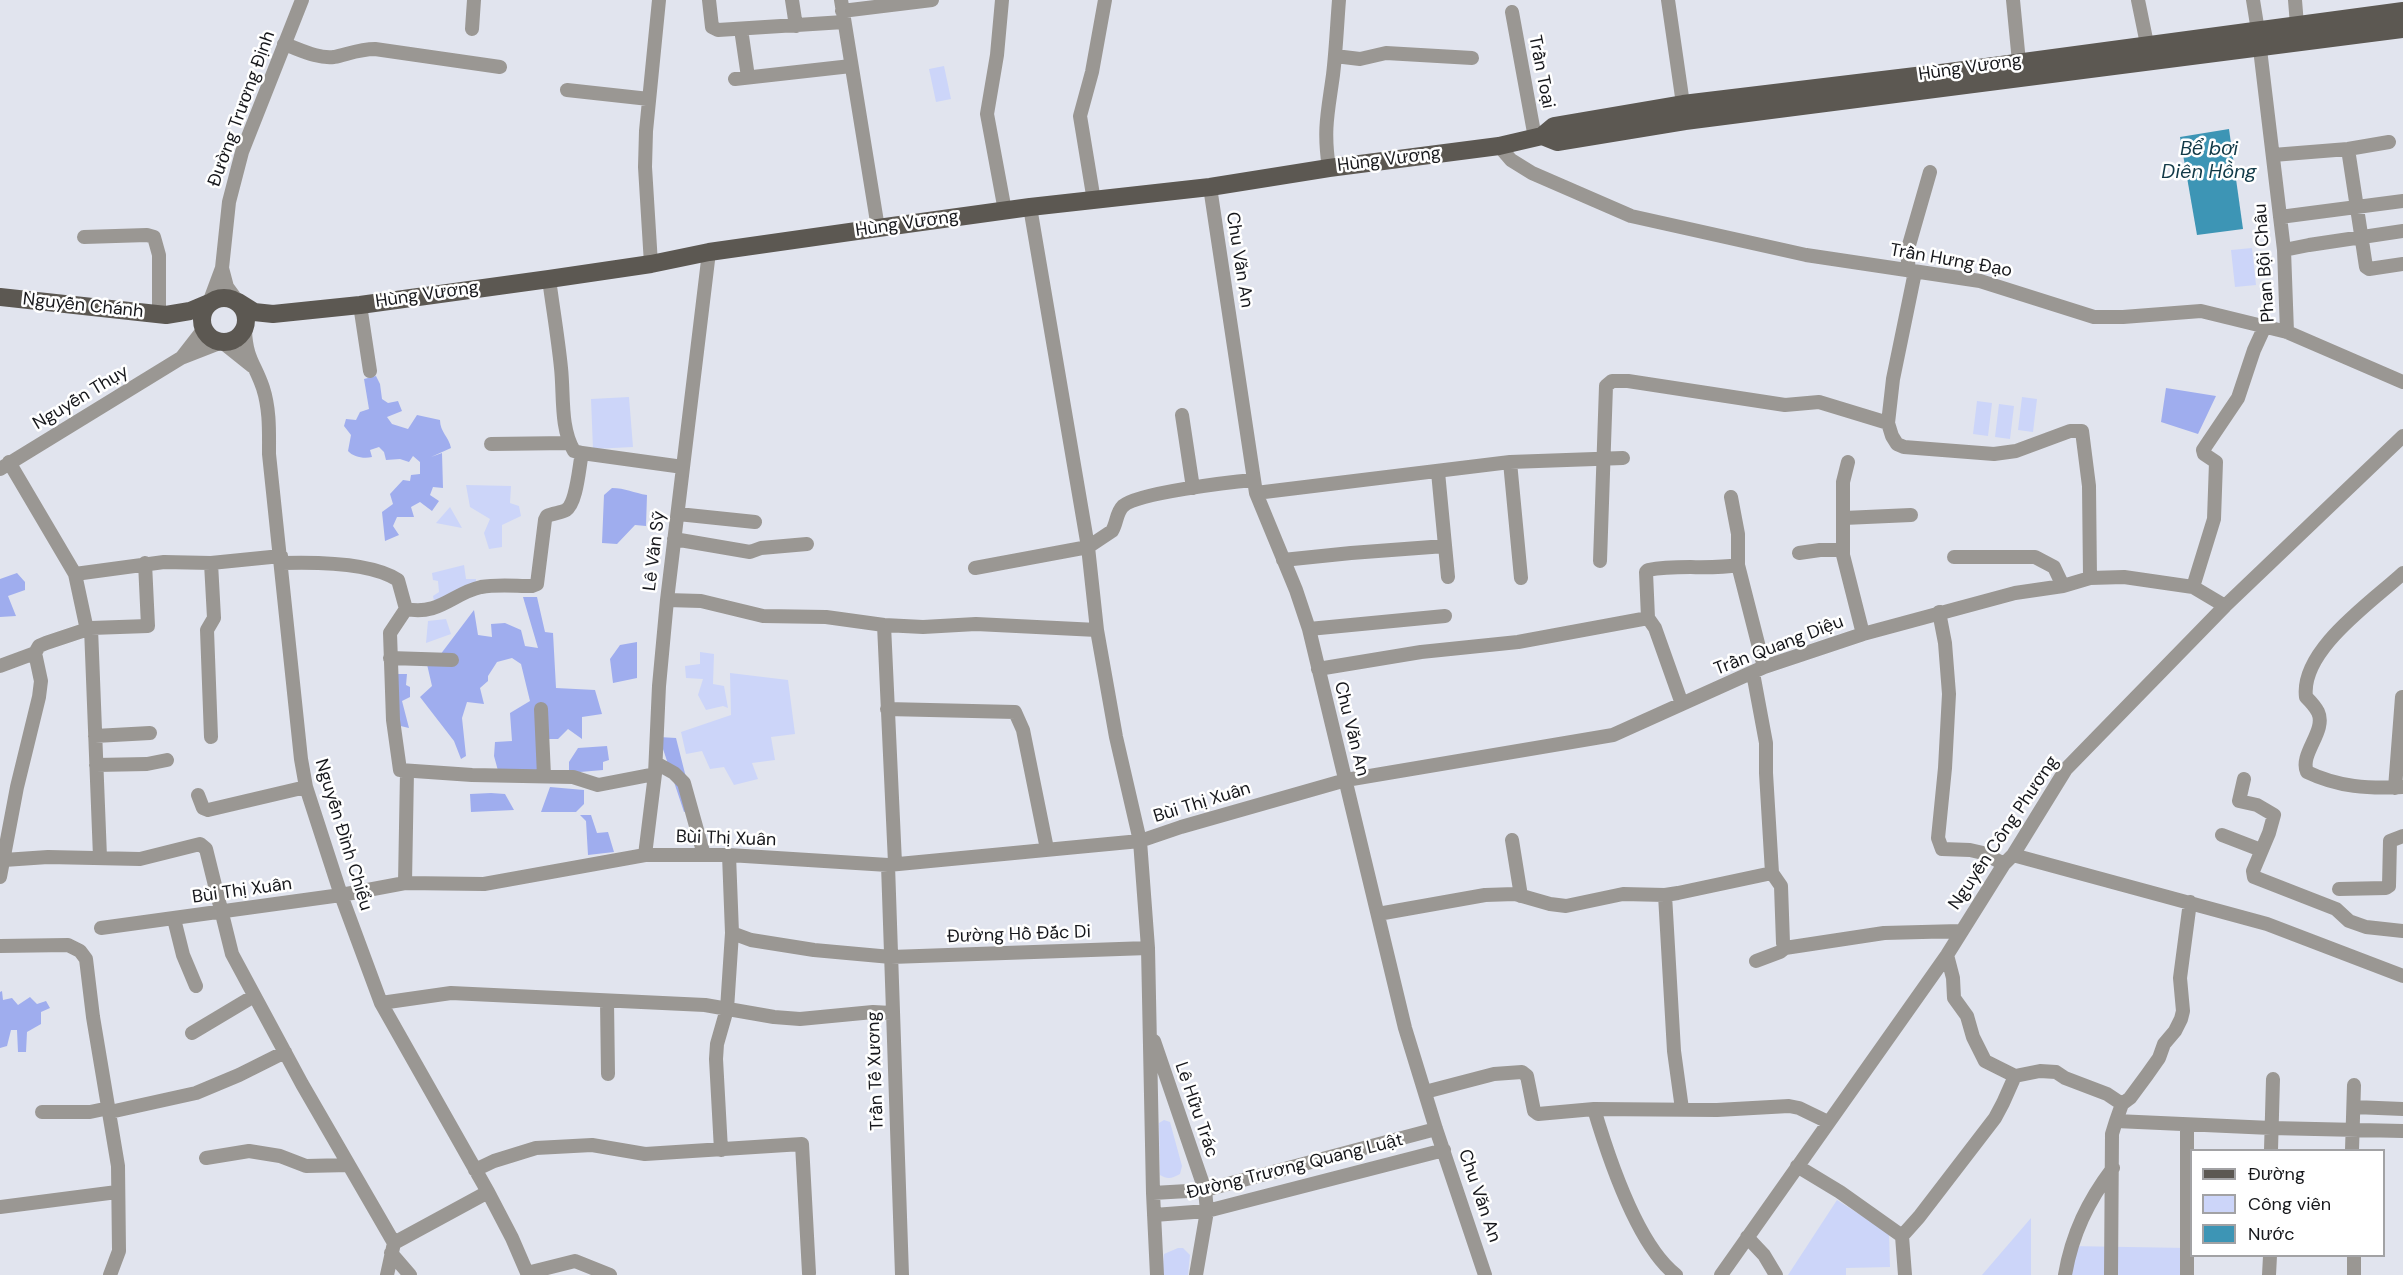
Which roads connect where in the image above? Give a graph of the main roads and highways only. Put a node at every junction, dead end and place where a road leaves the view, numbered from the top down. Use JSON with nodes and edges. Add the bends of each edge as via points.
{"nodes":[{"id":1,"x":2403,"y":11,"type":"edge"},
{"id":2,"x":2403,"y":29,"type":"edge"},
{"id":3,"x":2259,"y":40,"type":"junction"},
{"id":4,"x":2009,"y":69,"type":"junction"},
{"id":5,"x":1632,"y":121,"type":"junction"},
{"id":6,"x":0,"y":297,"type":"edge"},
{"id":7,"x":238,"y":302,"type":"junction"},
{"id":8,"x":209,"y":303,"type":"junction"},
{"id":9,"x":163,"y":314,"type":"junction"},
{"id":10,"x":273,"y":314,"type":"junction"},
{"id":11,"x":203,"y":330,"type":"junction"},
{"id":12,"x":245,"y":330,"type":"junction"}],
"edges":[{"from":1,"to":3,"type":"main road","name":"Hùng Vương","via":[[2297,25]]},
{"from":2,"to":3,"type":"main road","name":"Hùng Vương"},
{"from":3,"to":4,"type":"main road","name":"Hùng Vương"},
{"from":3,"to":4,"type":"main road","name":"Hùng Vương","via":[[2146,44]]},
{"from":4,"to":5,"type":"main road","name":"Hùng Vương"},
{"from":4,"to":5,"type":"main road","name":"Hùng Vương","via":[[1683,104]]},
{"from":5,"to":10,"type":"main road","name":"Hùng Vương","via":[[1554,126],[1538,137],[1498,146],[1210,187],[1030,207],[709,252],[549,279]]},
{"from":6,"to":9,"type":"main road","name":"Nguyễn Chánh"},
{"from":7,"to":8,"type":"main road","via":[[223,298]]},
{"from":7,"to":10,"type":"main road","via":[[254,312]]},
{"from":7,"to":12,"type":"main road","via":[[246,314]]},
{"from":8,"to":9,"type":"main road","via":[[190,311]]},
{"from":8,"to":11,"type":"main road","via":[[202,315]]},
{"from":9,"to":11,"type":"main road"},
{"from":10,"to":12,"type":"main road"},
{"from":11,"to":12,"type":"main road","via":[[222,342],[235,339]]}]}
